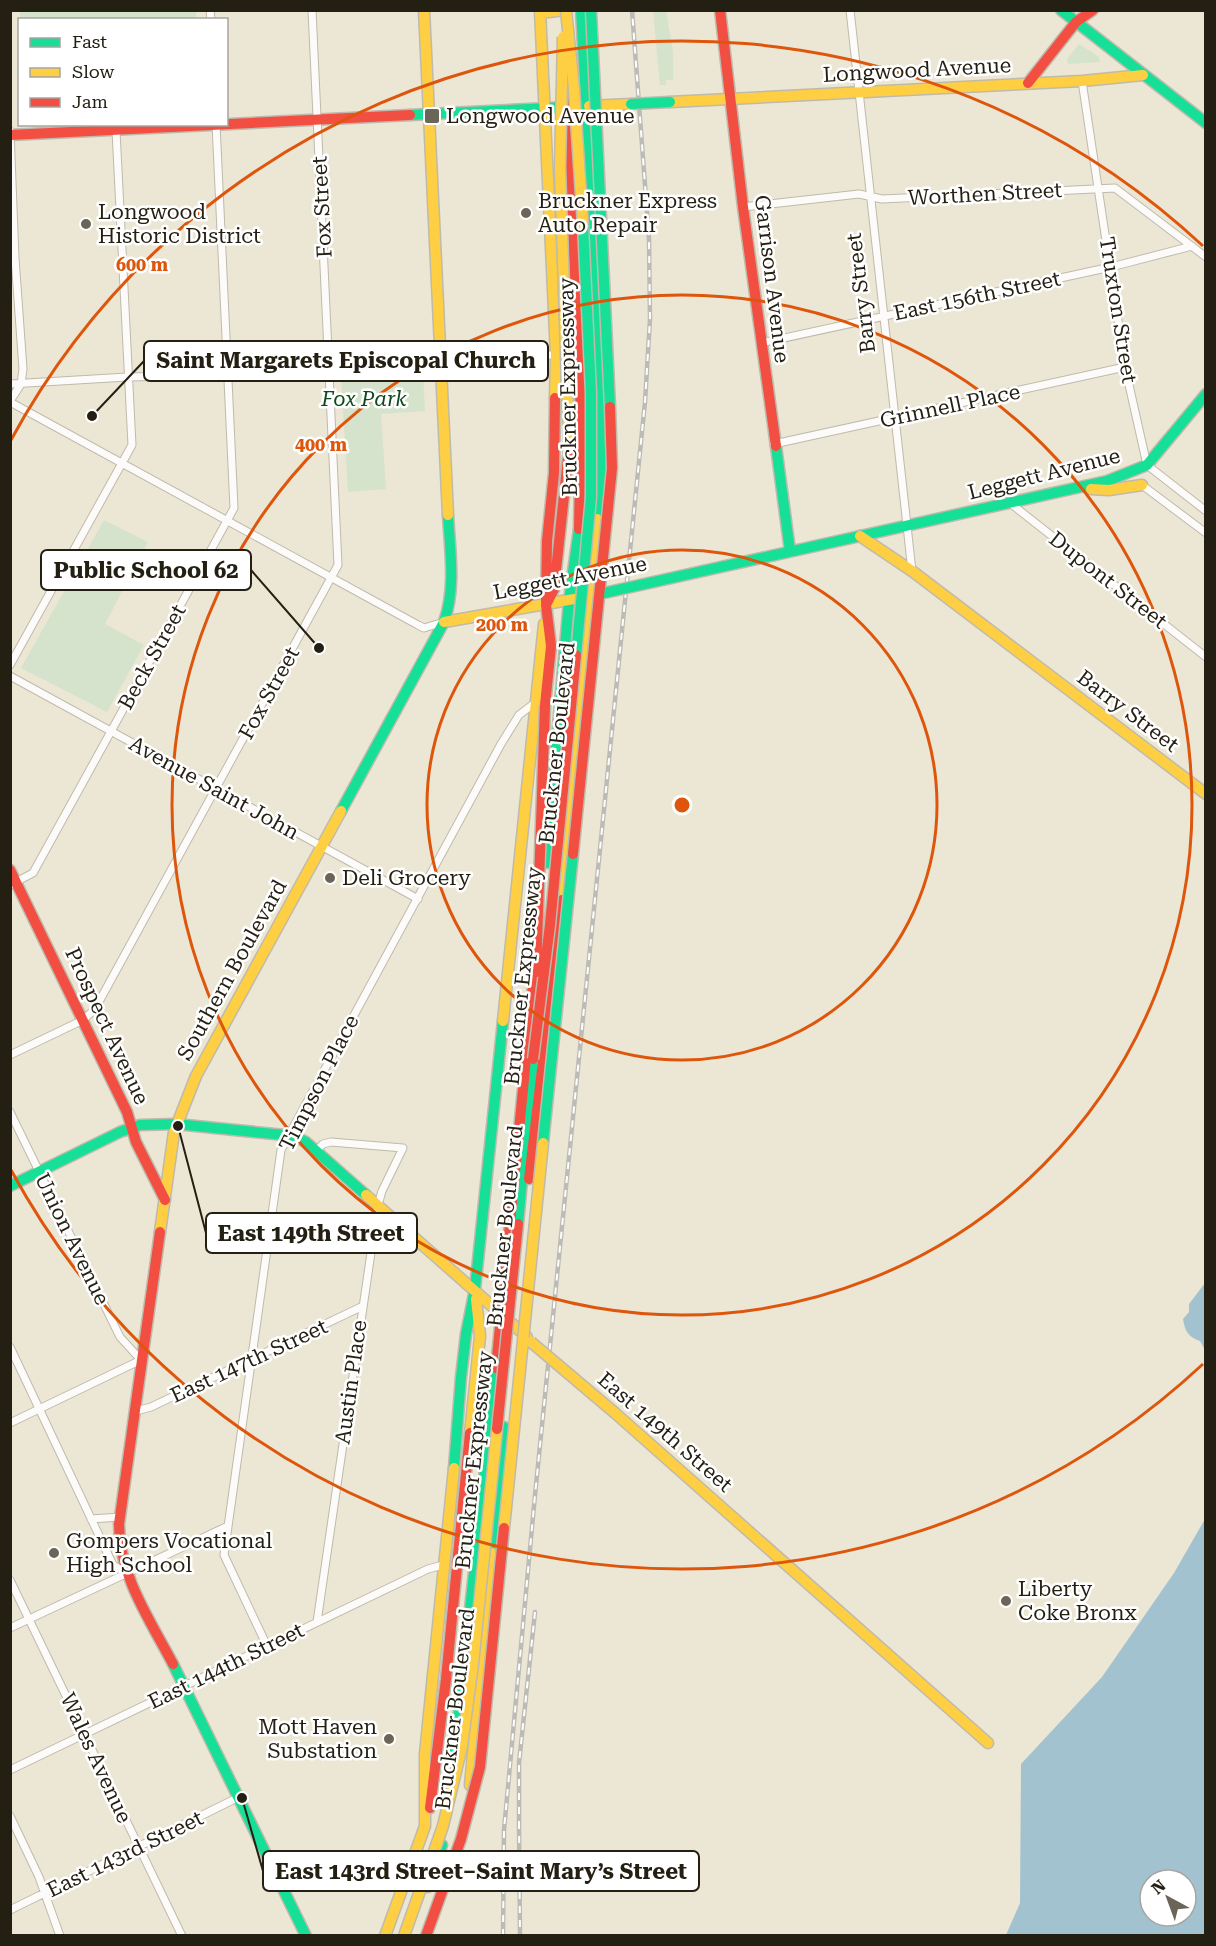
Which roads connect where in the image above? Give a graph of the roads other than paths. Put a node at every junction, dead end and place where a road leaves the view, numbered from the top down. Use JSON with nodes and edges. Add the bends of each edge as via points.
{"nodes":[{"id":1,"x":312,"y":10,"type":"edge"},
{"id":2,"x":424,"y":10,"type":"edge"},
{"id":3,"x":581,"y":10,"type":"edge"},
{"id":4,"x":591,"y":10,"type":"edge"},
{"id":5,"x":850,"y":10,"type":"edge"},
{"id":6,"x":1061,"y":10,"type":"edge"},
{"id":7,"x":1080,"y":10,"type":"edge"},
{"id":8,"x":1093,"y":10,"type":"edge"},
{"id":9,"x":540,"y":11,"type":"edge"},
{"id":10,"x":564,"y":11,"type":"edge"},
{"id":11,"x":723,"y":11,"type":"edge"},
{"id":12,"x":1076,"y":22,"type":"junction"},
{"id":13,"x":1143,"y":75,"type":"junction"},
{"id":14,"x":1082,"y":81,"type":"junction"},
{"id":15,"x":1028,"y":83,"type":"junction"},
{"id":16,"x":859,"y":92,"type":"junction"},
{"id":17,"x":731,"y":99,"type":"junction"},
{"id":18,"x":587,"y":106,"type":"junction"},
{"id":19,"x":569,"y":107,"type":"junction"},
{"id":20,"x":543,"y":109,"type":"junction"},
{"id":21,"x":430,"y":114,"type":"junction"},
{"id":22,"x":317,"y":121,"type":"junction"},
{"id":23,"x":1206,"y":123,"type":"edge"},
{"id":24,"x":228,"y":125,"type":"edge"},
{"id":25,"x":199,"y":126,"type":"edge"},
{"id":26,"x":216,"y":126,"type":"edge"},
{"id":27,"x":116,"y":131,"type":"junction"},
{"id":28,"x":11,"y":134,"type":"edge"},
{"id":29,"x":1098,"y":188,"type":"junction"},
{"id":30,"x":870,"y":196,"type":"junction"},
{"id":31,"x":743,"y":207,"type":"junction"},
{"id":32,"x":1192,"y":246,"type":"junction"},
{"id":33,"x":1206,"y":256,"type":"edge"},
{"id":34,"x":1111,"y":267,"type":"junction"},
{"id":35,"x":883,"y":316,"type":"junction"},
{"id":36,"x":761,"y":343,"type":"junction"},
{"id":37,"x":600,"y":352,"type":"junction"},
{"id":38,"x":579,"y":353,"type":"junction"},
{"id":39,"x":556,"y":355,"type":"junction"},
{"id":40,"x":442,"y":362,"type":"junction"},
{"id":41,"x":1125,"y":367,"type":"junction"},
{"id":42,"x":330,"y":368,"type":"junction"},
{"id":43,"x":229,"y":375,"type":"junction"},
{"id":44,"x":127,"y":377,"type":"junction"},
{"id":45,"x":10,"y":384,"type":"edge"},
{"id":46,"x":21,"y":384,"type":"junction"},
{"id":47,"x":1206,"y":394,"type":"edge"},
{"id":48,"x":10,"y":401,"type":"edge"},
{"id":49,"x":896,"y":418,"type":"junction"},
{"id":50,"x":774,"y":444,"type":"junction"},
{"id":51,"x":122,"y":462,"type":"junction"},
{"id":52,"x":1147,"y":465,"type":"junction"},
{"id":53,"x":1142,"y":485,"type":"joint"},
{"id":54,"x":1079,"y":488,"type":"junction"},
{"id":55,"x":1010,"y":503,"type":"junction"},
{"id":56,"x":1206,"y":511,"type":"edge"},
{"id":57,"x":227,"y":520,"type":"junction"},
{"id":58,"x":906,"y":527,"type":"junction"},
{"id":59,"x":1206,"y":532,"type":"edge"},
{"id":60,"x":860,"y":536,"type":"junction"},
{"id":61,"x":790,"y":551,"type":"junction"},
{"id":62,"x":912,"y":572,"type":"junction"},
{"id":63,"x":333,"y":577,"type":"junction"},
{"id":64,"x":591,"y":596,"type":"junction"},
{"id":65,"x":569,"y":600,"type":"junction"},
{"id":66,"x":546,"y":605,"type":"junction"},
{"id":67,"x":444,"y":622,"type":"junction"},
{"id":68,"x":1206,"y":657,"type":"edge"},
{"id":69,"x":10,"y":665,"type":"edge"},
{"id":70,"x":10,"y":676,"type":"edge"},
{"id":71,"x":541,"y":703,"type":"junction"},
{"id":72,"x":111,"y":731,"type":"junction"},
{"id":73,"x":216,"y":789,"type":"junction"},
{"id":74,"x":1206,"y":794,"type":"edge"},
{"id":75,"x":322,"y":846,"type":"junction"},
{"id":76,"x":10,"y":870,"type":"edge"},
{"id":77,"x":13,"y":884,"type":"edge"},
{"id":78,"x":418,"y":899,"type":"junction"},
{"id":79,"x":83,"y":1020,"type":"junction"},
{"id":80,"x":10,"y":1055,"type":"edge"},
{"id":81,"x":533,"y":1059,"type":"junction"},
{"id":82,"x":10,"y":1112,"type":"edge"},
{"id":83,"x":176,"y":1124,"type":"junction"},
{"id":84,"x":132,"y":1127,"type":"junction"},
{"id":85,"x":289,"y":1135,"type":"junction"},
{"id":86,"x":316,"y":1151,"type":"junction"},
{"id":87,"x":39,"y":1172,"type":"junction"},
{"id":88,"x":10,"y":1186,"type":"edge"},
{"id":89,"x":165,"y":1200,"type":"junction"},
{"id":90,"x":378,"y":1204,"type":"junction"},
{"id":91,"x":475,"y":1289,"type":"junction"},
{"id":92,"x":361,"y":1307,"type":"junction"},
{"id":93,"x":501,"y":1313,"type":"junction"},
{"id":94,"x":513,"y":1324,"type":"junction"},
{"id":95,"x":10,"y":1347,"type":"edge"},
{"id":96,"x":141,"y":1360,"type":"junction"},
{"id":97,"x":251,"y":1360,"type":"junction"},
{"id":98,"x":40,"y":1408,"type":"junction"},
{"id":99,"x":136,"y":1411,"type":"junction"},
{"id":100,"x":10,"y":1423,"type":"edge"},
{"id":101,"x":120,"y":1517,"type":"junction"},
{"id":102,"x":92,"y":1519,"type":"junction"},
{"id":103,"x":228,"y":1526,"type":"junction"},
{"id":104,"x":443,"y":1565,"type":"junction"},
{"id":105,"x":126,"y":1573,"type":"junction"},
{"id":106,"x":10,"y":1580,"type":"edge"},
{"id":107,"x":487,"y":1604,"type":"junction"},
{"id":108,"x":29,"y":1619,"type":"junction"},
{"id":109,"x":317,"y":1622,"type":"junction"},
{"id":110,"x":10,"y":1628,"type":"edge"},
{"id":111,"x":267,"y":1646,"type":"junction"},
{"id":112,"x":464,"y":1665,"type":"junction"},
{"id":113,"x":184,"y":1686,"type":"junction"},
{"id":114,"x":85,"y":1734,"type":"junction"},
{"id":115,"x":987,"y":1743,"type":"dead end"},
{"id":116,"x":10,"y":1770,"type":"edge"},
{"id":117,"x":239,"y":1797,"type":"junction"},
{"id":118,"x":10,"y":1816,"type":"edge"},
{"id":119,"x":446,"y":1825,"type":"junction"},
{"id":120,"x":425,"y":1826,"type":"junction"},
{"id":121,"x":138,"y":1847,"type":"junction"},
{"id":122,"x":443,"y":1876,"type":"junction"},
{"id":123,"x":45,"y":1893,"type":"junction"},
{"id":124,"x":10,"y":1910,"type":"edge"},
{"id":125,"x":60,"y":1935,"type":"edge"},
{"id":126,"x":182,"y":1935,"type":"edge"},
{"id":127,"x":306,"y":1935,"type":"edge"},
{"id":128,"x":385,"y":1935,"type":"edge"},
{"id":129,"x":404,"y":1935,"type":"edge"},
{"id":130,"x":411,"y":1935,"type":"edge"},
{"id":131,"x":424,"y":1935,"type":"edge"}],
"edges":[{"from":1,"to":22,"type":"street","name":"Fox Street"},
{"from":2,"to":21,"type":"main road","name":"Southern Boulevard"},
{"from":3,"to":18,"type":"main road","name":"Bruckner Boulevard"},
{"from":4,"to":131,"type":"main road","name":"Bruckner Expressway","bridge":true,"via":[[612,468],[480,1767],[461,1839]]},
{"from":5,"to":16,"type":"street","name":"Barry Street"},
{"from":6,"to":12,"type":"main road"},
{"from":7,"to":12,"type":"main road"},
{"from":8,"to":12,"type":"main road"},
{"from":9,"to":10,"type":"main road"},
{"from":9,"to":20,"type":"main road"},
{"from":10,"to":19,"type":"main road","name":"Bruckner Boulevard"},
{"from":10,"to":66,"type":"main road","bridge":true,"via":[[560,167],[569,417],[554,589]]},
{"from":10,"to":81,"type":"main road","name":"Bruckner Expressway","bridge":true,"via":[[573,62],[591,361],[591,497],[550,925]]},
{"from":11,"to":17,"type":"main road","name":"Garrison Avenue"},
{"from":12,"to":13,"type":"main road"},
{"from":12,"to":15,"type":"main road"},
{"from":13,"to":14,"type":"main road","name":"Longwood Avenue"},
{"from":13,"to":23,"type":"main road"},
{"from":14,"to":15,"type":"main road","name":"Longwood Avenue"},
{"from":14,"to":29,"type":"street","name":"Truxton Street"},
{"from":15,"to":16,"type":"main road","name":"Longwood Avenue"},
{"from":16,"to":17,"type":"main road","name":"Longwood Avenue"},
{"from":16,"to":30,"type":"street","name":"Barry Street"},
{"from":17,"to":18,"type":"main road","name":"Longwood Avenue","bridge":true},
{"from":17,"to":31,"type":"main road","name":"Garrison Avenue"},
{"from":18,"to":19,"type":"main road","name":"Longwood Avenue"},
{"from":18,"to":37,"type":"main road","name":"Bruckner Boulevard"},
{"from":19,"to":20,"type":"main road","name":"Longwood Avenue"},
{"from":19,"to":38,"type":"main road","name":"Bruckner Boulevard"},
{"from":20,"to":21,"type":"main road","name":"Longwood Avenue"},
{"from":20,"to":39,"type":"main road"},
{"from":21,"to":22,"type":"main road","name":"Longwood Avenue"},
{"from":21,"to":40,"type":"main road","name":"Southern Boulevard"},
{"from":22,"to":24,"type":"main road","name":"Longwood Avenue"},
{"from":22,"to":42,"type":"street","name":"Fox Street"},
{"from":25,"to":27,"type":"main road","name":"Longwood Avenue"},
{"from":26,"to":43,"type":"street","name":"Beck Street"},
{"from":27,"to":28,"type":"main road","name":"Longwood Avenue"},
{"from":27,"to":44,"type":"street"},
{"from":28,"to":46,"type":"street"},
{"from":29,"to":30,"type":"street","name":"Worthen Street","via":[[882,199]]},
{"from":29,"to":32,"type":"street","name":"Worthen Street","via":[[1115,188]]},
{"from":29,"to":34,"type":"street","name":"Truxton Street"},
{"from":30,"to":31,"type":"street","name":"Worthen Street"},
{"from":30,"to":35,"type":"street","name":"Barry Street"},
{"from":31,"to":36,"type":"main road","name":"Garrison Avenue"},
{"from":32,"to":33,"type":"street","name":"Worthen Street"},
{"from":32,"to":34,"type":"street","name":"East 156th Street"},
{"from":34,"to":35,"type":"street","name":"East 156th Street"},
{"from":34,"to":41,"type":"street","name":"Truxton Street"},
{"from":35,"to":36,"type":"street","name":"East 156th Street"},
{"from":35,"to":49,"type":"street","name":"Barry Street"},
{"from":36,"to":50,"type":"main road","name":"Garrison Avenue"},
{"from":37,"to":38,"type":"street"},
{"from":37,"to":64,"type":"main road","name":"Bruckner Boulevard","via":[[601,473]]},
{"from":38,"to":39,"type":"street"},
{"from":38,"to":65,"type":"main road","name":"Bruckner Boulevard","via":[[579,534]]},
{"from":39,"to":40,"type":"street"},
{"from":39,"to":66,"type":"main road"},
{"from":40,"to":42,"type":"street"},
{"from":40,"to":67,"type":"main road","name":"Southern Boulevard","via":[[452,587]]},
{"from":41,"to":49,"type":"street","name":"Grinnell Place"},
{"from":41,"to":52,"type":"street","name":"Truxton Street"},
{"from":42,"to":43,"type":"street"},
{"from":42,"to":63,"type":"street","name":"Fox Street","via":[[338,565]]},
{"from":43,"to":44,"type":"street"},
{"from":43,"to":57,"type":"street","name":"Beck Street","via":[[234,508]]},
{"from":44,"to":46,"type":"street"},
{"from":44,"to":51,"type":"street","via":[[132,445]]},
{"from":45,"to":46,"type":"street"},
{"from":46,"to":48,"type":"street"},
{"from":47,"to":52,"type":"main road"},
{"from":48,"to":51,"type":"street","name":"Leggett Avenue"},
{"from":49,"to":50,"type":"street","name":"Grinnell Place"},
{"from":49,"to":58,"type":"street","name":"Barry Street"},
{"from":50,"to":61,"type":"main road","name":"Garrison Avenue"},
{"from":51,"to":57,"type":"street","name":"Leggett Avenue"},
{"from":51,"to":69,"type":"street"},
{"from":52,"to":54,"type":"main road","name":"Leggett Avenue"},
{"from":52,"to":56,"type":"street"},
{"from":53,"to":54,"type":"main road","via":[[1109,490]]},
{"from":53,"to":59,"type":"street"},
{"from":54,"to":55,"type":"main road","name":"Leggett Avenue"},
{"from":55,"to":58,"type":"main road","name":"Leggett Avenue"},
{"from":55,"to":68,"type":"street","name":"Dupont Street"},
{"from":57,"to":63,"type":"street","name":"Leggett Avenue"},
{"from":57,"to":72,"type":"street","name":"Beck Street"},
{"from":58,"to":60,"type":"main road","name":"Leggett Avenue"},
{"from":58,"to":62,"type":"street","name":"Barry Street"},
{"from":60,"to":61,"type":"main road","name":"Leggett Avenue"},
{"from":60,"to":62,"type":"main road","name":"Barry Street"},
{"from":61,"to":64,"type":"main road","name":"Leggett Avenue","bridge":true},
{"from":62,"to":74,"type":"main road","name":"Barry Street"},
{"from":63,"to":67,"type":"street","name":"Leggett Avenue","via":[[423,628]]},
{"from":63,"to":73,"type":"street","name":"Fox Street"},
{"from":64,"to":65,"type":"main road","name":"Leggett Avenue"},
{"from":64,"to":94,"type":"main road","name":"Bruckner Boulevard"},
{"from":65,"to":66,"type":"main road","name":"Leggett Avenue"},
{"from":65,"to":93,"type":"main road","name":"Bruckner Boulevard"},
{"from":66,"to":67,"type":"main road","name":"Leggett Avenue"},
{"from":66,"to":71,"type":"main road","via":[[551,646]]},
{"from":67,"to":75,"type":"main road","name":"Southern Boulevard"},
{"from":70,"to":72,"type":"street","name":"Avenue Saint John"},
{"from":71,"to":78,"type":"street","name":"Timpson Place","via":[[519,715]]},
{"from":71,"to":81,"type":"main road","bridge":true},
{"from":71,"to":91,"type":"main road","name":"Bruckner Boulevard"},
{"from":72,"to":73,"type":"street","name":"Avenue Saint John"},
{"from":72,"to":77,"type":"street","name":"Beck Street","via":[[33,873]]},
{"from":73,"to":75,"type":"street","name":"Avenue Saint John"},
{"from":73,"to":79,"type":"street","name":"Fox Street","via":[[95,1009]]},
{"from":75,"to":78,"type":"street","name":"Avenue Saint John"},
{"from":75,"to":83,"type":"main road","name":"Southern Boulevard","via":[[196,1076]]},
{"from":76,"to":77,"type":"main road","name":"Prospect Avenue"},
{"from":77,"to":79,"type":"main road","name":"Prospect Avenue"},
{"from":78,"to":85,"type":"street","name":"Timpson Place"},
{"from":79,"to":80,"type":"street"},
{"from":79,"to":84,"type":"main road","name":"Prospect Avenue"},
{"from":81,"to":129,"type":"main road","name":"Bruckner Expressway","bridge":true,"via":[[476,1640],[462,1746],[443,1826]]},
{"from":82,"to":87,"type":"street","name":"Union Avenue"},
{"from":83,"to":84,"type":"main road","name":"East 149th Street"},
{"from":83,"to":85,"type":"main road","name":"East 149th Street"},
{"from":83,"to":89,"type":"main road","name":"Southern Boulevard"},
{"from":84,"to":87,"type":"main road","name":"East 149th Street"},
{"from":84,"to":89,"type":"main road","name":"Prospect Avenue"},
{"from":85,"to":86,"type":"main road","name":"East 149th Street"},
{"from":85,"to":97,"type":"street","name":"Timpson Place","via":[[281,1150]]},
{"from":86,"to":90,"type":"main road","name":"East 149th Street"},
{"from":86,"to":90,"type":"street","name":"Austin Place","via":[[331,1142],[403,1148]]},
{"from":87,"to":88,"type":"main road","name":"East 149th Street"},
{"from":87,"to":96,"type":"street","name":"Union Avenue","via":[[120,1337]]},
{"from":89,"to":96,"type":"main road","name":"Southern Boulevard"},
{"from":90,"to":91,"type":"main road","name":"East 149th Street"},
{"from":90,"to":92,"type":"street","name":"Austin Place"},
{"from":91,"to":93,"type":"main road","name":"East 149th Street"},
{"from":91,"to":104,"type":"main road","name":"Bruckner Boulevard","via":[[462,1366]]},
{"from":91,"to":120,"type":"main road","name":"Bruckner Boulevard","via":[[480,1336],[439,1746]]},
{"from":92,"to":97,"type":"street","name":"East 147th Street"},
{"from":92,"to":109,"type":"street","name":"Austin Place"},
{"from":93,"to":94,"type":"main road","name":"East 149th Street"},
{"from":93,"to":112,"type":"main road","name":"Bruckner Boulevard"},
{"from":94,"to":107,"type":"main road","name":"Bruckner Boulevard"},
{"from":94,"to":115,"type":"main road","name":"East 149th Street","bridge":true},
{"from":95,"to":98,"type":"street"},
{"from":96,"to":98,"type":"street"},
{"from":96,"to":99,"type":"main road","name":"Southern Boulevard"},
{"from":97,"to":99,"type":"street","name":"East 147th Street"},
{"from":97,"to":103,"type":"street","name":"Timpson Place"},
{"from":98,"to":100,"type":"street"},
{"from":98,"to":102,"type":"street"},
{"from":99,"to":101,"type":"main road","name":"Southern Boulevard"},
{"from":101,"to":102,"type":"street"},
{"from":101,"to":105,"type":"main road","name":"Southern Boulevard","via":[[119,1539]]},
{"from":102,"to":105,"type":"street","via":[[113,1565]]},
{"from":103,"to":105,"type":"street"},
{"from":103,"to":111,"type":"street","name":"Timpson Place","via":[[224,1555]]},
{"from":104,"to":109,"type":"street","name":"East 144th Street"},
{"from":104,"to":120,"type":"main road","name":"Bruckner Boulevard","via":[[425,1754]]},
{"from":105,"to":108,"type":"street"},
{"from":105,"to":113,"type":"main road","name":"Southern Boulevard"},
{"from":106,"to":108,"type":"street","name":"Wales Avenue"},
{"from":107,"to":112,"type":"main road"},
{"from":107,"to":122,"type":"main road","name":"Bruckner Boulevard","via":[[469,1791]]},
{"from":108,"to":110,"type":"street"},
{"from":108,"to":114,"type":"street","name":"Wales Avenue"},
{"from":109,"to":111,"type":"street","name":"East 144th Street"},
{"from":111,"to":113,"type":"street","name":"East 144th Street"},
{"from":112,"to":119,"type":"main road","name":"Bruckner Boulevard"},
{"from":113,"to":114,"type":"street","name":"East 144th Street"},
{"from":113,"to":117,"type":"main road","name":"Southern Boulevard"},
{"from":114,"to":116,"type":"street","name":"East 144th Street"},
{"from":114,"to":121,"type":"street","name":"Wales Avenue"},
{"from":117,"to":121,"type":"street","name":"East 143rd Street"},
{"from":117,"to":127,"type":"main road","name":"Southern Boulevard"},
{"from":118,"to":123,"type":"street"},
{"from":119,"to":122,"type":"main road","via":[[449,1844]]},
{"from":119,"to":130,"type":"main road","name":"Bruckner Boulevard"},
{"from":120,"to":128,"type":"main road","name":"Bruckner Boulevard"},
{"from":121,"to":123,"type":"street","name":"East 143rd Street"},
{"from":121,"to":126,"type":"street","name":"Wales Avenue"},
{"from":122,"to":131,"type":"main road","name":"Bruckner Boulevard"},
{"from":123,"to":124,"type":"street","name":"East 143rd Street"},
{"from":123,"to":125,"type":"street"}]}
